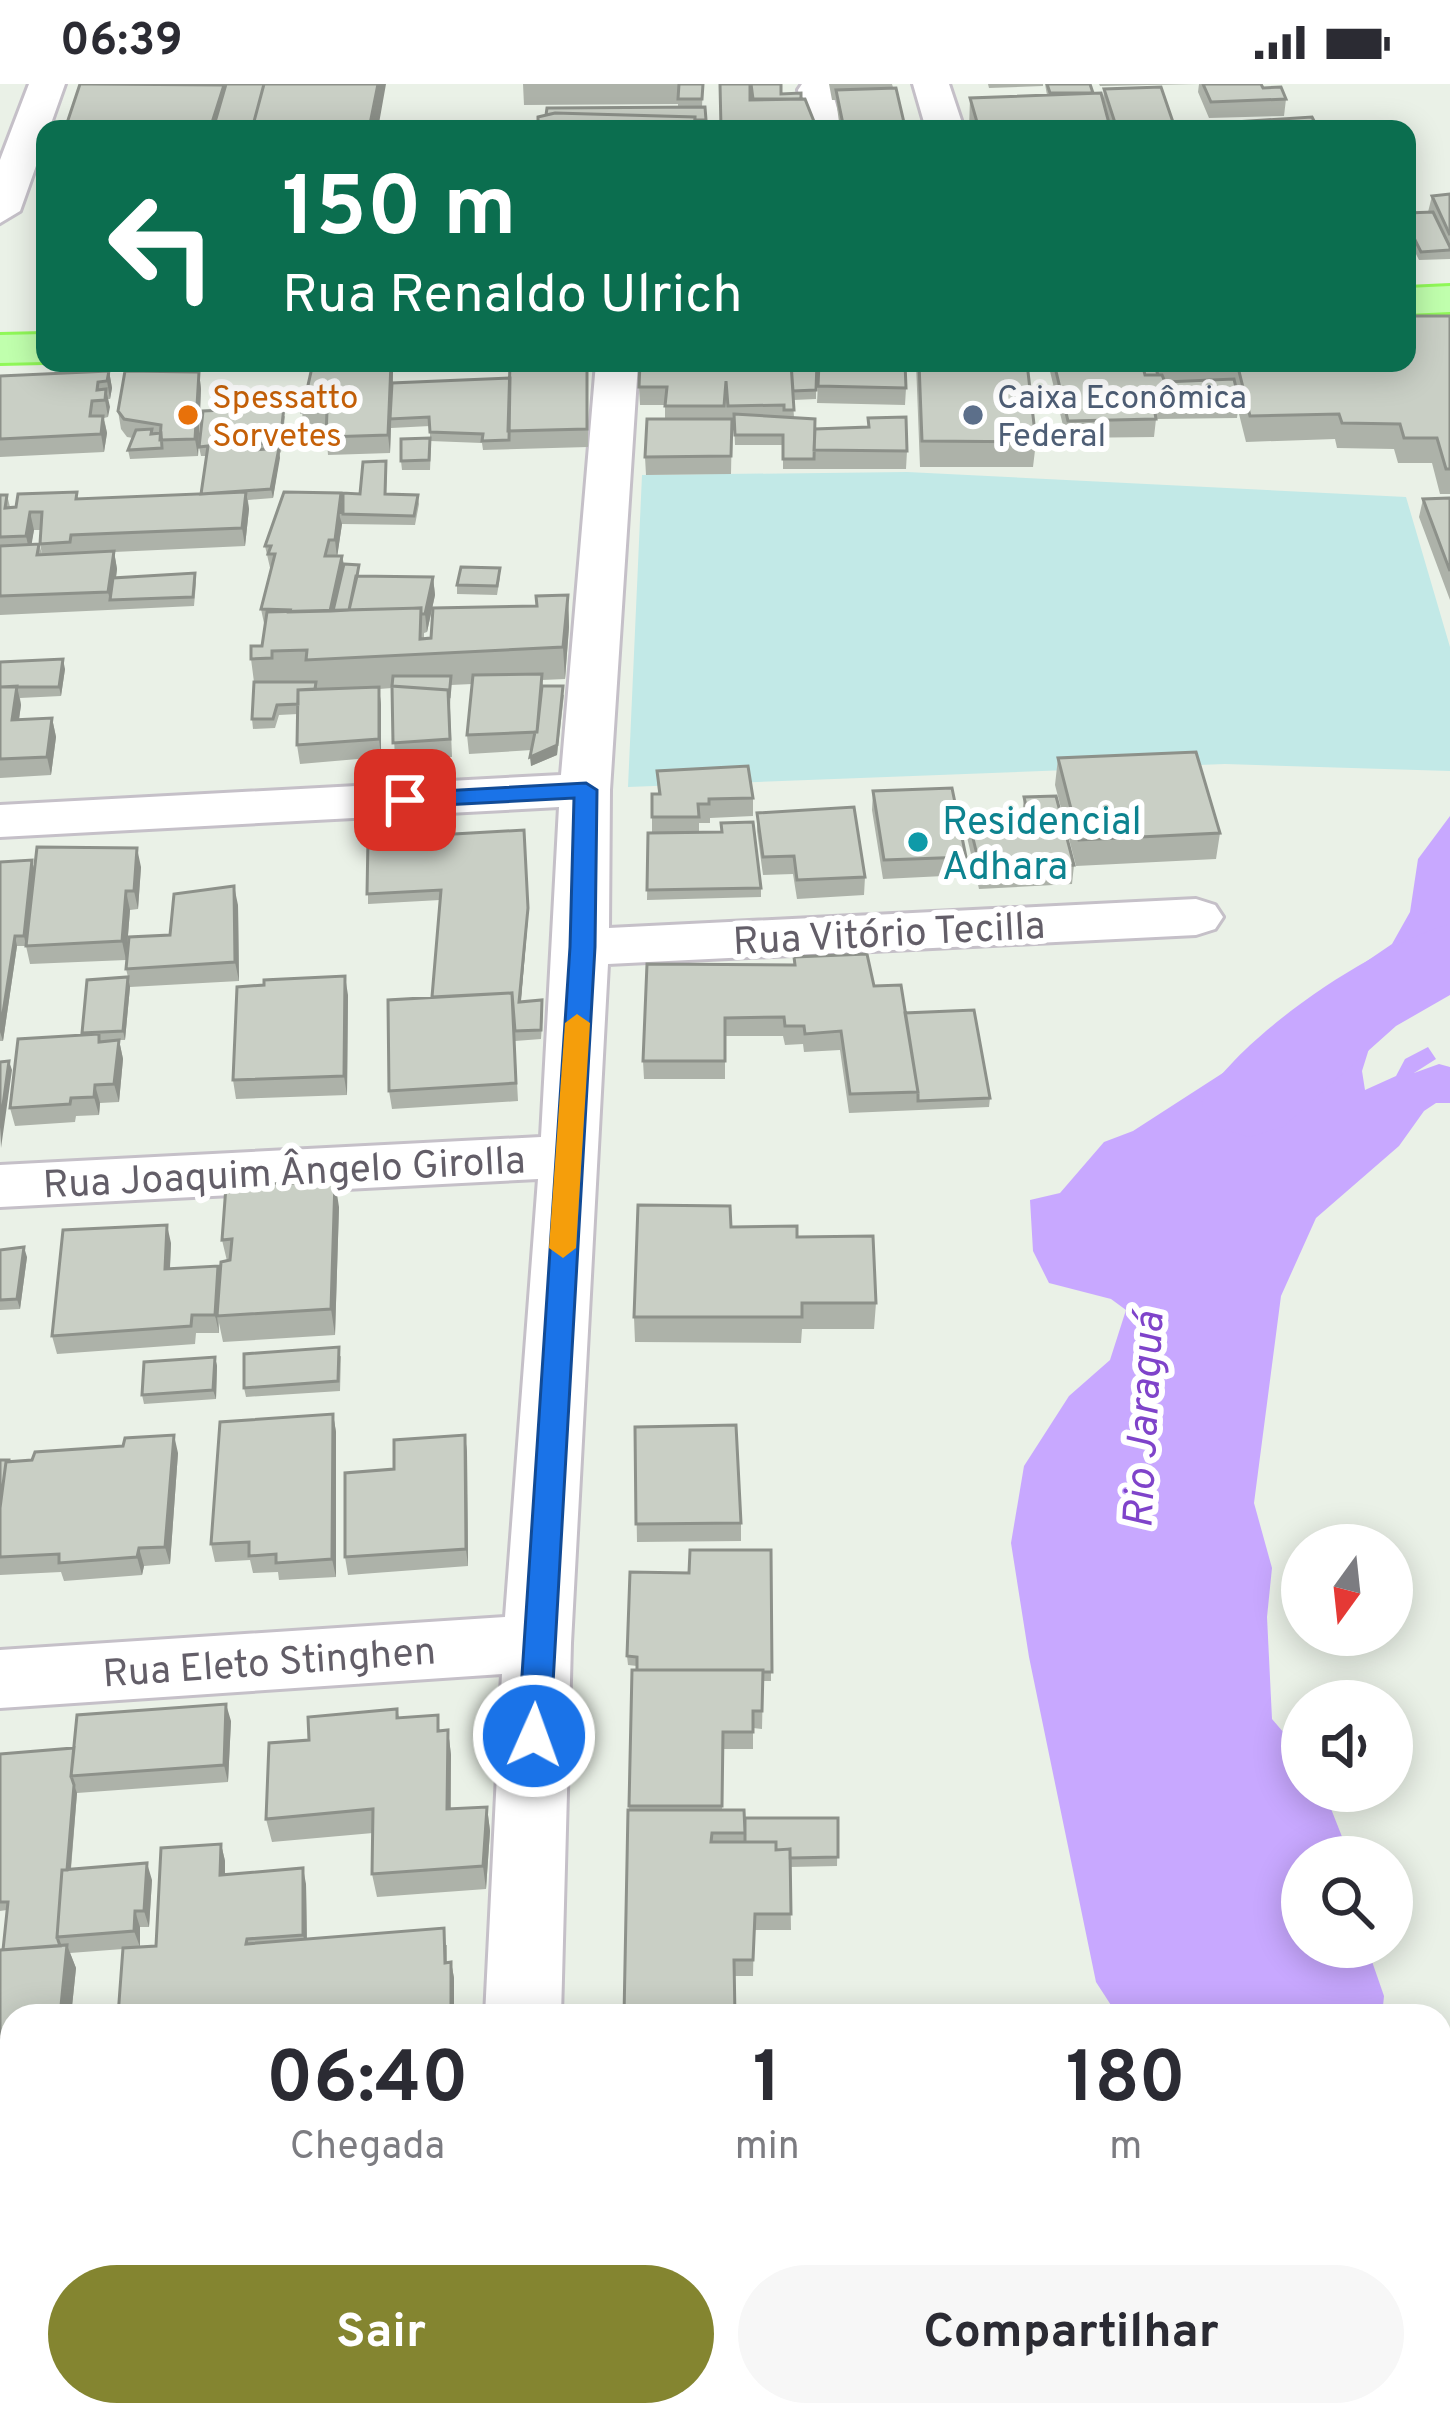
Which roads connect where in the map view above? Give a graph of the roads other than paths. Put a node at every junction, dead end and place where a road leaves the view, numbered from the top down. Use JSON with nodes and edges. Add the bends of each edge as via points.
{"nodes":[{"id":1,"x":47,"y":84,"type":"edge"},
{"id":2,"x":931,"y":84,"type":"edge"},
{"id":3,"x":816,"y":90,"type":"dead end"},
{"id":4,"x":822,"y":120,"type":"edge"},
{"id":5,"x":942,"y":120,"type":"edge"},
{"id":6,"x":0,"y":211,"type":"edge"},
{"id":7,"x":1450,"y":299,"type":"edge"},
{"id":8,"x":1416,"y":301,"type":"edge"},
{"id":9,"x":36,"y":348,"type":"edge"},
{"id":10,"x":0,"y":349,"type":"edge"},
{"id":11,"x":616,"y":372,"type":"edge"},
{"id":12,"x":586,"y":790,"type":"junction"},
{"id":13,"x":0,"y":821,"type":"edge"},
{"id":14,"x":1196,"y":917,"type":"dead end"},
{"id":15,"x":582,"y":947,"type":"junction"},
{"id":16,"x":568,"y":1156,"type":"junction"},
{"id":17,"x":0,"y":1186,"type":"edge"},
{"id":18,"x":537,"y":1643,"type":"junction"},
{"id":19,"x":0,"y":1679,"type":"edge"},
{"id":20,"x":523,"y":2004,"type":"edge"}],
"edges":[{"from":1,"to":6,"type":"street"},
{"from":2,"to":5,"type":"street"},
{"from":3,"to":4,"type":"street"},
{"from":7,"to":8,"type":"main road"},
{"from":9,"to":10,"type":"main road"},
{"from":11,"to":12,"type":"street"},
{"from":12,"to":13,"type":"street"},
{"from":12,"to":15,"type":"street"},
{"from":14,"to":15,"type":"street","name":"Rua Vitório Tecilla"},
{"from":15,"to":16,"type":"street"},
{"from":16,"to":17,"type":"street","name":"Rua Joaquim Ângelo Girolla"},
{"from":16,"to":18,"type":"street"},
{"from":18,"to":19,"type":"street","name":"Rua Eleto Stinghen"},
{"from":18,"to":20,"type":"street"}]}
